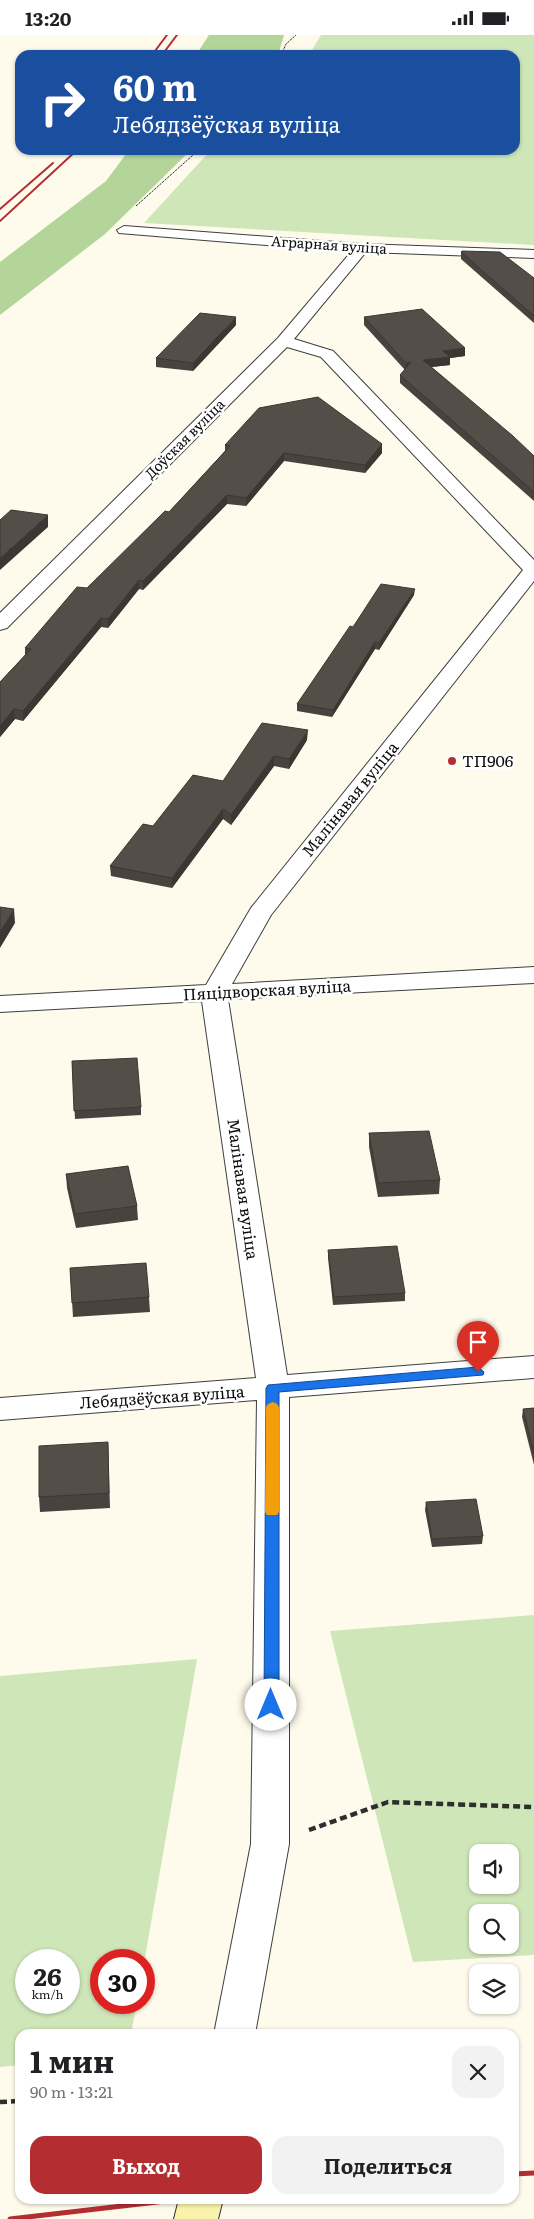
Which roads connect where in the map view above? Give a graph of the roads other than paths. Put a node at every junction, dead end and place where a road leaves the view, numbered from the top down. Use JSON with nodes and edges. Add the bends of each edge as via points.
{"nodes":[{"id":1,"x":124,"y":230,"type":"road end"},
{"id":2,"x":362,"y":248,"type":"junction"},
{"id":3,"x":534,"y":254,"type":"edge"},
{"id":4,"x":284,"y":341,"type":"junction"},
{"id":5,"x":533,"y":570,"type":"edge"},
{"id":6,"x":0,"y":624,"type":"edge"},
{"id":7,"x":534,"y":975,"type":"edge"},
{"id":8,"x":214,"y":993,"type":"junction"},
{"id":9,"x":0,"y":1004,"type":"edge"},
{"id":10,"x":534,"y":1367,"type":"edge"},
{"id":11,"x":273,"y":1388,"type":"junction"},
{"id":12,"x":0,"y":1409,"type":"edge"},
{"id":13,"x":235,"y":2029,"type":"edge"},
{"id":14,"x":200,"y":2204,"type":"edge"},
{"id":15,"x":196,"y":2219,"type":"edge"}],
"edges":[{"from":1,"to":2,"type":"street","name":"Аграрная вуліца"},
{"from":2,"to":3,"type":"street","name":"Аграрная вуліца"},
{"from":2,"to":4,"type":"street","name":"Доўская вуліца"},
{"from":4,"to":5,"type":"street","name":"Малінавая вуліца","via":[[327,354]]},
{"from":4,"to":6,"type":"street","name":"Доўская вуліца"},
{"from":5,"to":8,"type":"street","name":"Малінавая вуліца","via":[[260,913]]},
{"from":7,"to":8,"type":"street","name":"Пяцідворская вуліца"},
{"from":8,"to":9,"type":"street","name":"Пяцідворская вуліца"},
{"from":8,"to":11,"type":"street","name":"Малінавая вуліца"},
{"from":10,"to":11,"type":"street","name":"Лебядзёўская вуліца"},
{"from":11,"to":12,"type":"street","name":"Лебядзёўская вуліца"},
{"from":11,"to":13,"type":"street","name":"Малінавая вуліца","via":[[270,1844]]},
{"from":14,"to":15,"type":"street"}]}
